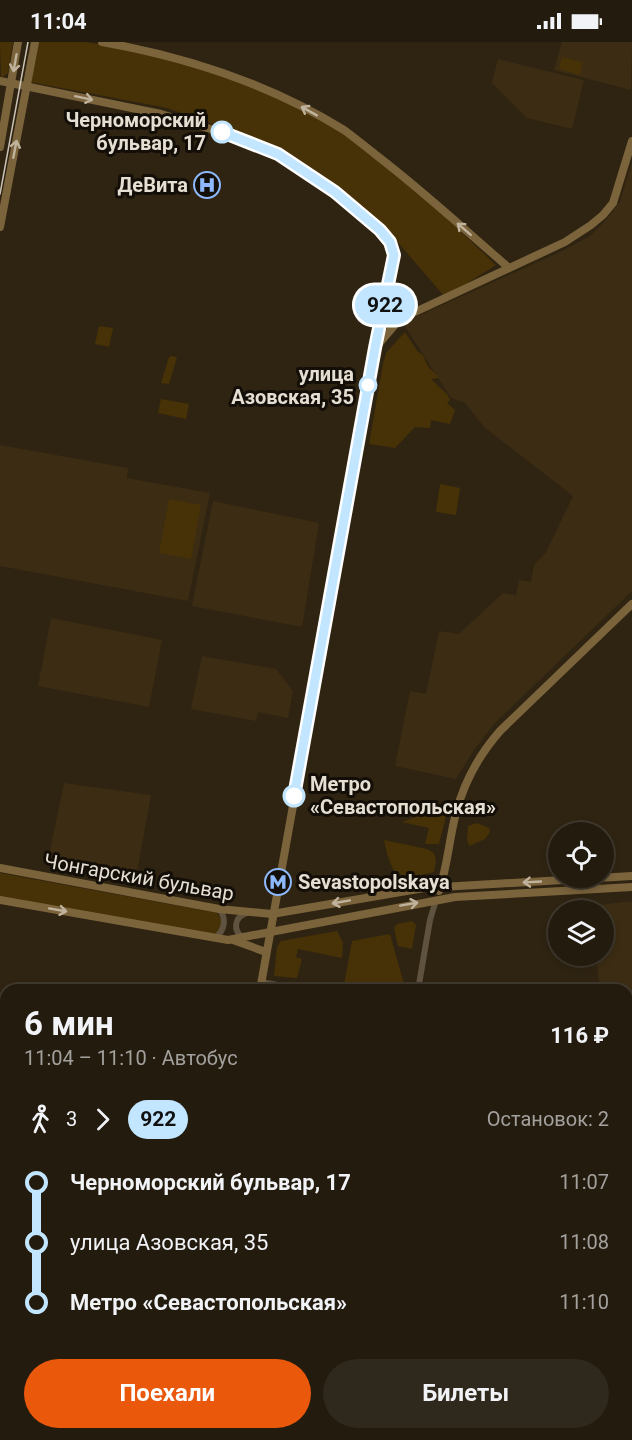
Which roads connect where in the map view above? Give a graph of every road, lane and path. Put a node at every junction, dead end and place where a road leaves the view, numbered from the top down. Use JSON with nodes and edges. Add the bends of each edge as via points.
{"nodes":[{"id":1,"x":18,"y":42,"type":"edge"},
{"id":2,"x":35,"y":42,"type":"edge"},
{"id":3,"x":102,"y":42,"type":"edge"},
{"id":4,"x":0,"y":81,"type":"edge"},
{"id":5,"x":11,"y":83,"type":"junction"},
{"id":6,"x":27,"y":86,"type":"junction"},
{"id":7,"x":632,"y":141,"type":"edge"},
{"id":8,"x":0,"y":147,"type":"edge"},
{"id":9,"x":0,"y":227,"type":"edge"},
{"id":10,"x":508,"y":267,"type":"junction"},
{"id":11,"x":385,"y":302,"type":"junction"},
{"id":12,"x":399,"y":319,"type":"junction"},
{"id":13,"x":375,"y":348,"type":"junction"},
{"id":14,"x":632,"y":604,"type":"edge"},
{"id":15,"x":0,"y":868,"type":"edge"},
{"id":16,"x":632,"y":876,"type":"edge"},
{"id":17,"x":440,"y":887,"type":"junction"},
{"id":18,"x":632,"y":887,"type":"edge"},
{"id":19,"x":0,"y":900,"type":"edge"},
{"id":20,"x":436,"y":900,"type":"junction"},
{"id":21,"x":219,"y":909,"type":"junction"},
{"id":22,"x":248,"y":913,"type":"junction"},
{"id":23,"x":272,"y":914,"type":"junction"},
{"id":24,"x":269,"y":931,"type":"junction"},
{"id":25,"x":214,"y":938,"type":"junction"},
{"id":26,"x":244,"y":938,"type":"junction"},
{"id":27,"x":233,"y":940,"type":"junction"},
{"id":28,"x":266,"y":952,"type":"junction"},
{"id":29,"x":261,"y":984,"type":"edge"},
{"id":30,"x":419,"y":984,"type":"edge"}],
"edges":[{"from":1,"to":5,"type":"street","one_way":true},
{"from":2,"to":6,"type":"street"},
{"from":10,"to":3,"type":"street","one_way":true,"via":[[399,172],[344,131],[278,94],[203,66]]},
{"from":4,"to":5,"type":"street"},
{"from":5,"to":6,"type":"street"},
{"from":5,"to":8,"type":"street"},
{"from":9,"to":6,"type":"street","one_way":true},
{"from":6,"to":11,"type":"street","one_way":true,"via":[[172,116],[290,161],[335,192],[390,242],[394,255]]},
{"from":7,"to":10,"type":"street","via":[[612,203],[603,215],[566,242]]},
{"from":10,"to":12,"type":"street"},
{"from":11,"to":12,"type":"street","via":[[386,310]]},
{"from":11,"to":13,"type":"street"},
{"from":12,"to":13,"type":"street"},
{"from":13,"to":23,"type":"street"},
{"from":14,"to":17,"type":"street","via":[[485,750],[461,797]]},
{"from":15,"to":21,"type":"street","name":"Чонгарский бульвар"},
{"from":16,"to":17,"type":"street","name":"Чонгарский бульвар","one_way":true},
{"from":17,"to":20,"type":"street"},
{"from":17,"to":23,"type":"street","name":"Чонгарский бульвар","one_way":true},
{"from":18,"to":20,"type":"street"},
{"from":19,"to":25,"type":"street","one_way":true},
{"from":24,"to":20,"type":"street","one_way":true},
{"from":20,"to":30,"type":"street"},
{"from":21,"to":22,"type":"street","name":"Чонгарский бульвар"},
{"from":21,"to":25,"type":"street","via":[[224,925]]},
{"from":22,"to":23,"type":"street","name":"Чонгарский бульвар"},
{"from":22,"to":26,"type":"street","via":[[241,915],[236,924],[238,934]]},
{"from":23,"to":24,"type":"street"},
{"from":24,"to":26,"type":"street"},
{"from":24,"to":28,"type":"street"},
{"from":25,"to":27,"type":"street"},
{"from":26,"to":27,"type":"street"},
{"from":27,"to":28,"type":"street"},
{"from":28,"to":29,"type":"street"}]}
